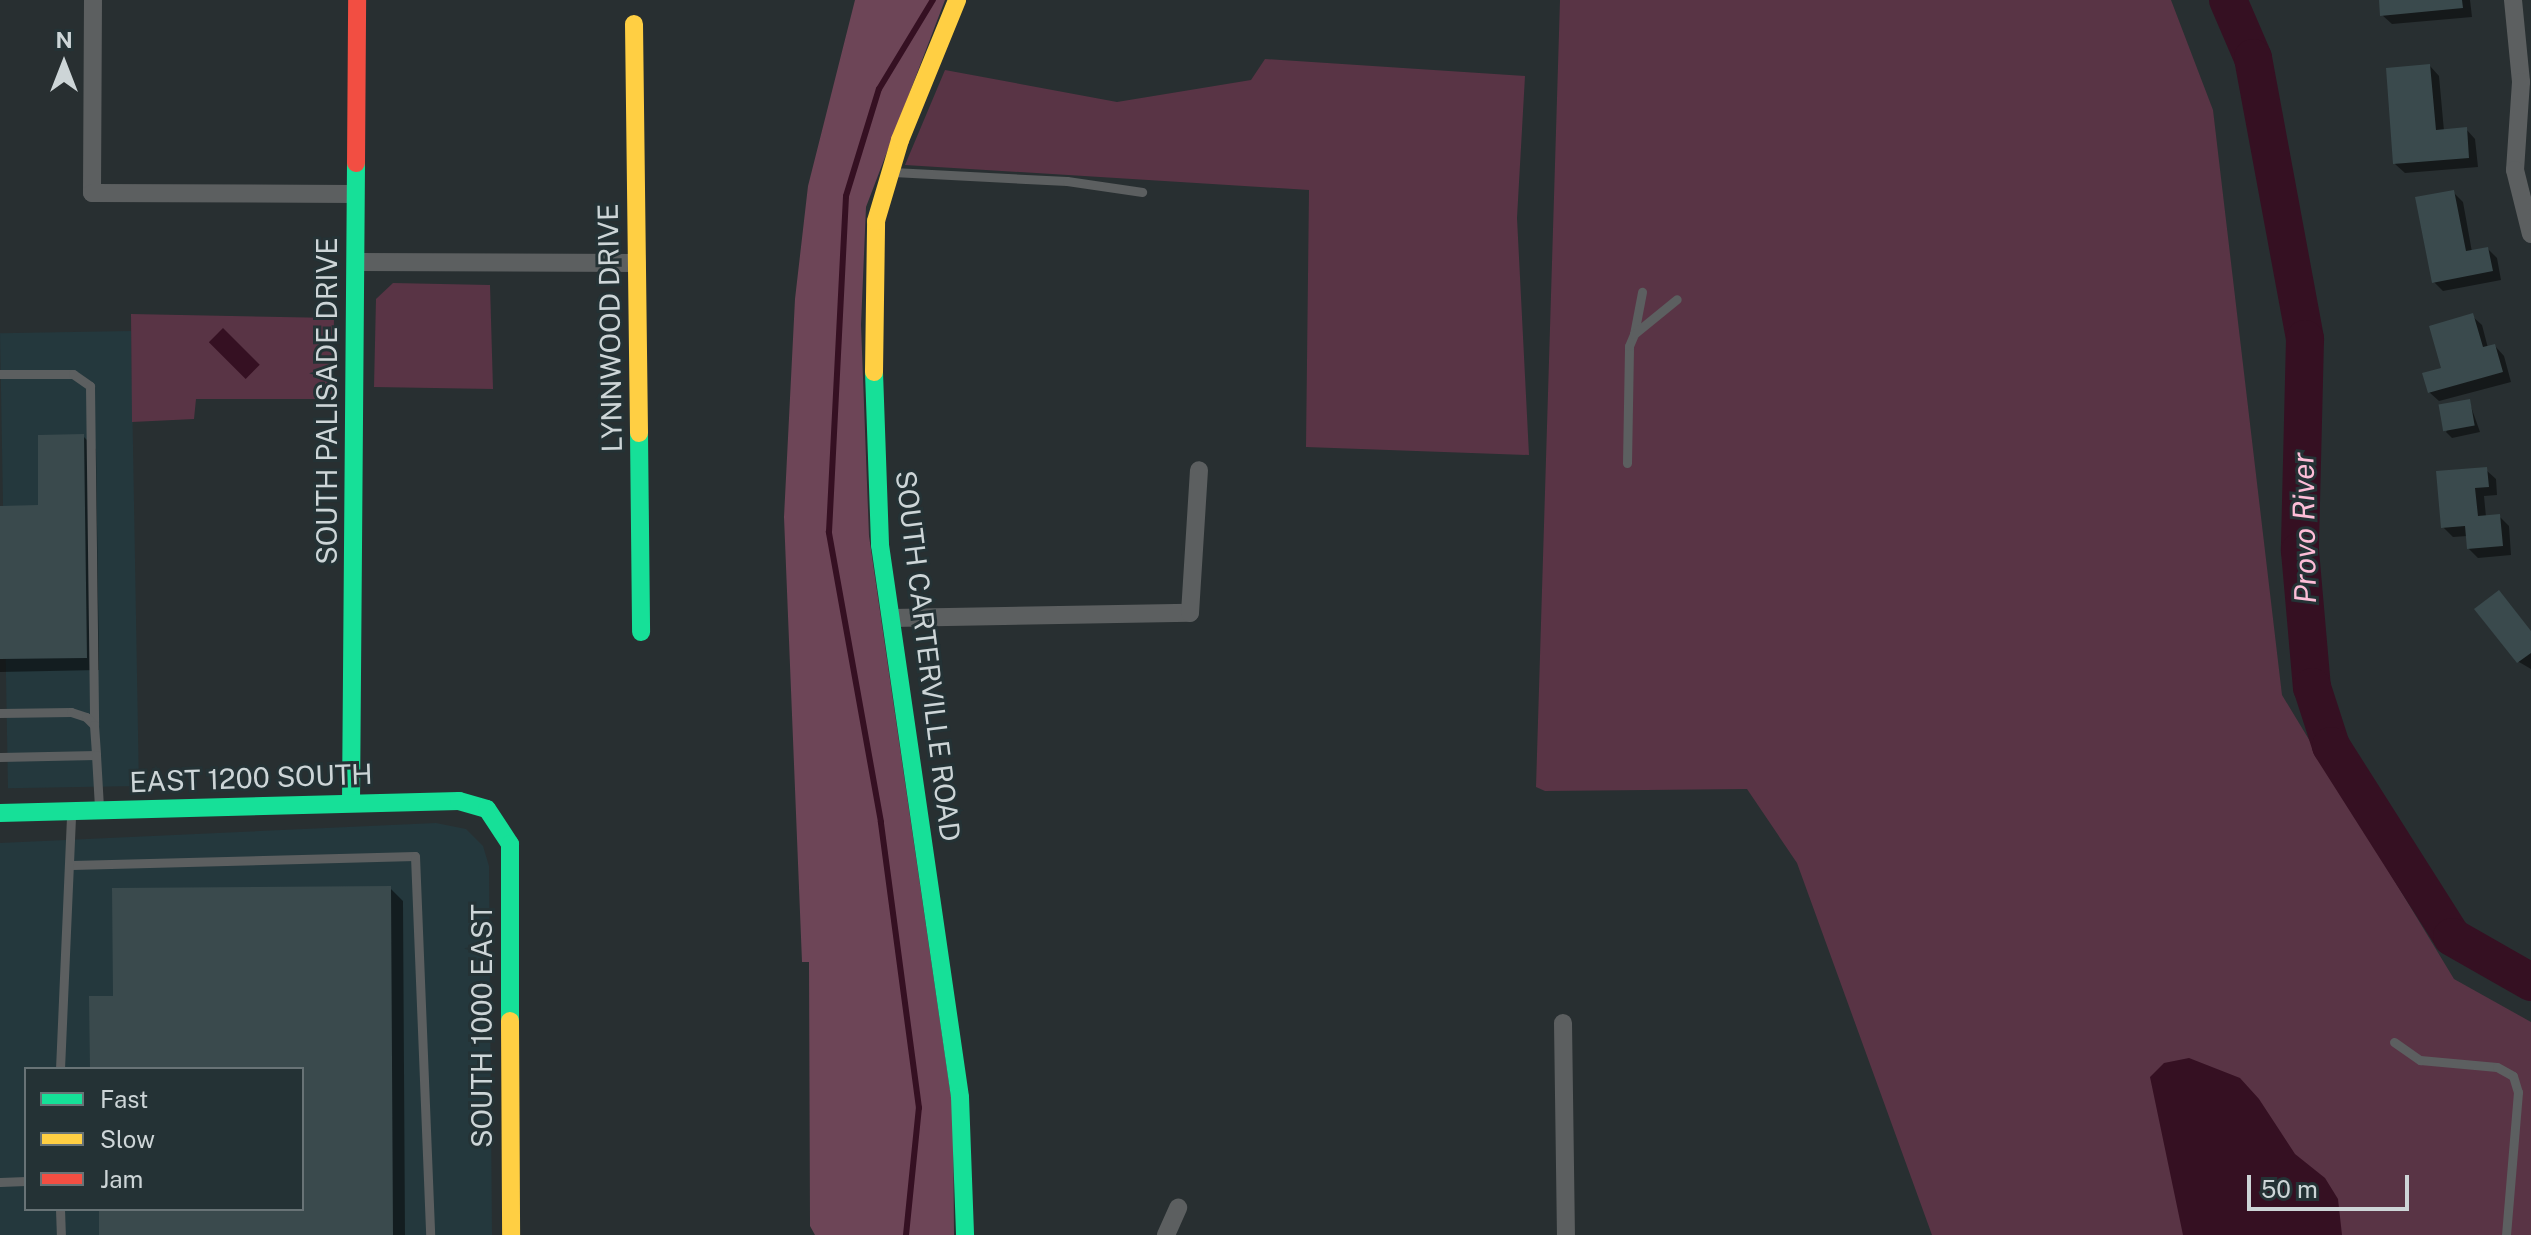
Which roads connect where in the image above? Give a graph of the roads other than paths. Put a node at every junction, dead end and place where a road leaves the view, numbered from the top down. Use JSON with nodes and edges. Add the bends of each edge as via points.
{"nodes":[{"id":1,"x":93,"y":0,"type":"edge"},
{"id":2,"x":357,"y":0,"type":"edge"},
{"id":3,"x":957,"y":0,"type":"edge"},
{"id":4,"x":2513,"y":0,"type":"edge"},
{"id":5,"x":634,"y":24,"type":"dead end"},
{"id":6,"x":2524,"y":131,"type":"edge"},
{"id":7,"x":890,"y":171,"type":"junction"},
{"id":8,"x":1142,"y":192,"type":"dead end"},
{"id":9,"x":355,"y":194,"type":"junction"},
{"id":10,"x":2531,"y":234,"type":"edge"},
{"id":11,"x":357,"y":262,"type":"junction"},
{"id":12,"x":637,"y":263,"type":"junction"},
{"id":13,"x":1642,"y":292,"type":"dead end"},
{"id":14,"x":1677,"y":299,"type":"dead end"},
{"id":15,"x":1634,"y":334,"type":"junction"},
{"id":16,"x":0,"y":374,"type":"edge"},
{"id":17,"x":1627,"y":463,"type":"dead end"},
{"id":18,"x":1199,"y":470,"type":"dead end"},
{"id":19,"x":892,"y":618,"type":"junction"},
{"id":20,"x":641,"y":632,"type":"dead end"},
{"id":21,"x":0,"y":713,"type":"edge"},
{"id":22,"x":94,"y":725,"type":"junction"},
{"id":23,"x":96,"y":755,"type":"junction"},
{"id":24,"x":0,"y":757,"type":"edge"},
{"id":25,"x":351,"y":802,"type":"junction"},
{"id":26,"x":99,"y":810,"type":"junction"},
{"id":27,"x":71,"y":811,"type":"junction"},
{"id":28,"x":0,"y":813,"type":"edge"},
{"id":29,"x":496,"y":822,"type":"joint"},
{"id":30,"x":72,"y":865,"type":"junction"},
{"id":31,"x":1563,"y":1023,"type":"dead end"},
{"id":32,"x":2394,"y":1042,"type":"dead end"},
{"id":33,"x":60,"y":1067,"type":"edge"},
{"id":34,"x":24,"y":1181,"type":"edge"},
{"id":35,"x":0,"y":1182,"type":"edge"},
{"id":36,"x":1178,"y":1208,"type":"dead end"},
{"id":37,"x":60,"y":1211,"type":"edge"},
{"id":38,"x":61,"y":1235,"type":"edge"},
{"id":39,"x":430,"y":1235,"type":"edge"},
{"id":40,"x":511,"y":1235,"type":"edge"},
{"id":41,"x":965,"y":1235,"type":"edge"},
{"id":42,"x":1166,"y":1235,"type":"edge"},
{"id":43,"x":1566,"y":1235,"type":"edge"},
{"id":44,"x":2506,"y":1235,"type":"edge"}],
"edges":[{"from":1,"to":9,"type":"street","via":[[92,193]]},
{"from":2,"to":9,"type":"street","name":"SOUTH PALISADE DRIVE"},
{"from":3,"to":7,"type":"street","name":"SOUTH CARTERVILLE ROAD"},
{"from":4,"to":6,"type":"street"},
{"from":5,"to":12,"type":"street","name":"LYNNWOOD DRIVE"},
{"from":6,"to":10,"type":"street","via":[[2515,170]]},
{"from":7,"to":8,"type":"lane","via":[[1067,181]]},
{"from":7,"to":19,"type":"street","name":"SOUTH CARTERVILLE ROAD","via":[[873,260],[873,440],[880,545]]},
{"from":9,"to":11,"type":"street","name":"SOUTH PALISADE DRIVE"},
{"from":11,"to":12,"type":"street"},
{"from":11,"to":25,"type":"street","name":"SOUTH PALISADE DRIVE"},
{"from":12,"to":20,"type":"street","name":"LYNNWOOD DRIVE"},
{"from":13,"to":15,"type":"lane"},
{"from":14,"to":15,"type":"lane"},
{"from":15,"to":17,"type":"lane","via":[[1629,346]]},
{"from":16,"to":22,"type":"lane","via":[[73,374],[90,386]]},
{"from":18,"to":19,"type":"street","via":[[1190,613]]},
{"from":19,"to":41,"type":"street","name":"SOUTH CARTERVILLE ROAD","via":[[960,1097]]},
{"from":21,"to":22,"type":"lane","via":[[71,712]]},
{"from":22,"to":23,"type":"lane"},
{"from":23,"to":24,"type":"lane"},
{"from":23,"to":26,"type":"lane"},
{"from":25,"to":26,"type":"street","name":"EAST 1200 SOUTH"},
{"from":25,"to":29,"type":"street","name":"EAST 1200 SOUTH","via":[[459,801],[487,809]]},
{"from":26,"to":27,"type":"street","name":"EAST 1200 SOUTH"},
{"from":27,"to":28,"type":"street","name":"EAST 1200 SOUTH"},
{"from":27,"to":30,"type":"lane"},
{"from":29,"to":40,"type":"street","name":"SOUTH 1000 EAST","via":[[510,844]]},
{"from":30,"to":33,"type":"lane"},
{"from":30,"to":39,"type":"lane","via":[[415,856]]},
{"from":31,"to":43,"type":"street"},
{"from":32,"to":44,"type":"lane","via":[[2420,1060],[2497,1067],[2513,1076],[2518,1092]]},
{"from":34,"to":35,"type":"lane"},
{"from":36,"to":42,"type":"street"},
{"from":37,"to":38,"type":"lane"}]}
